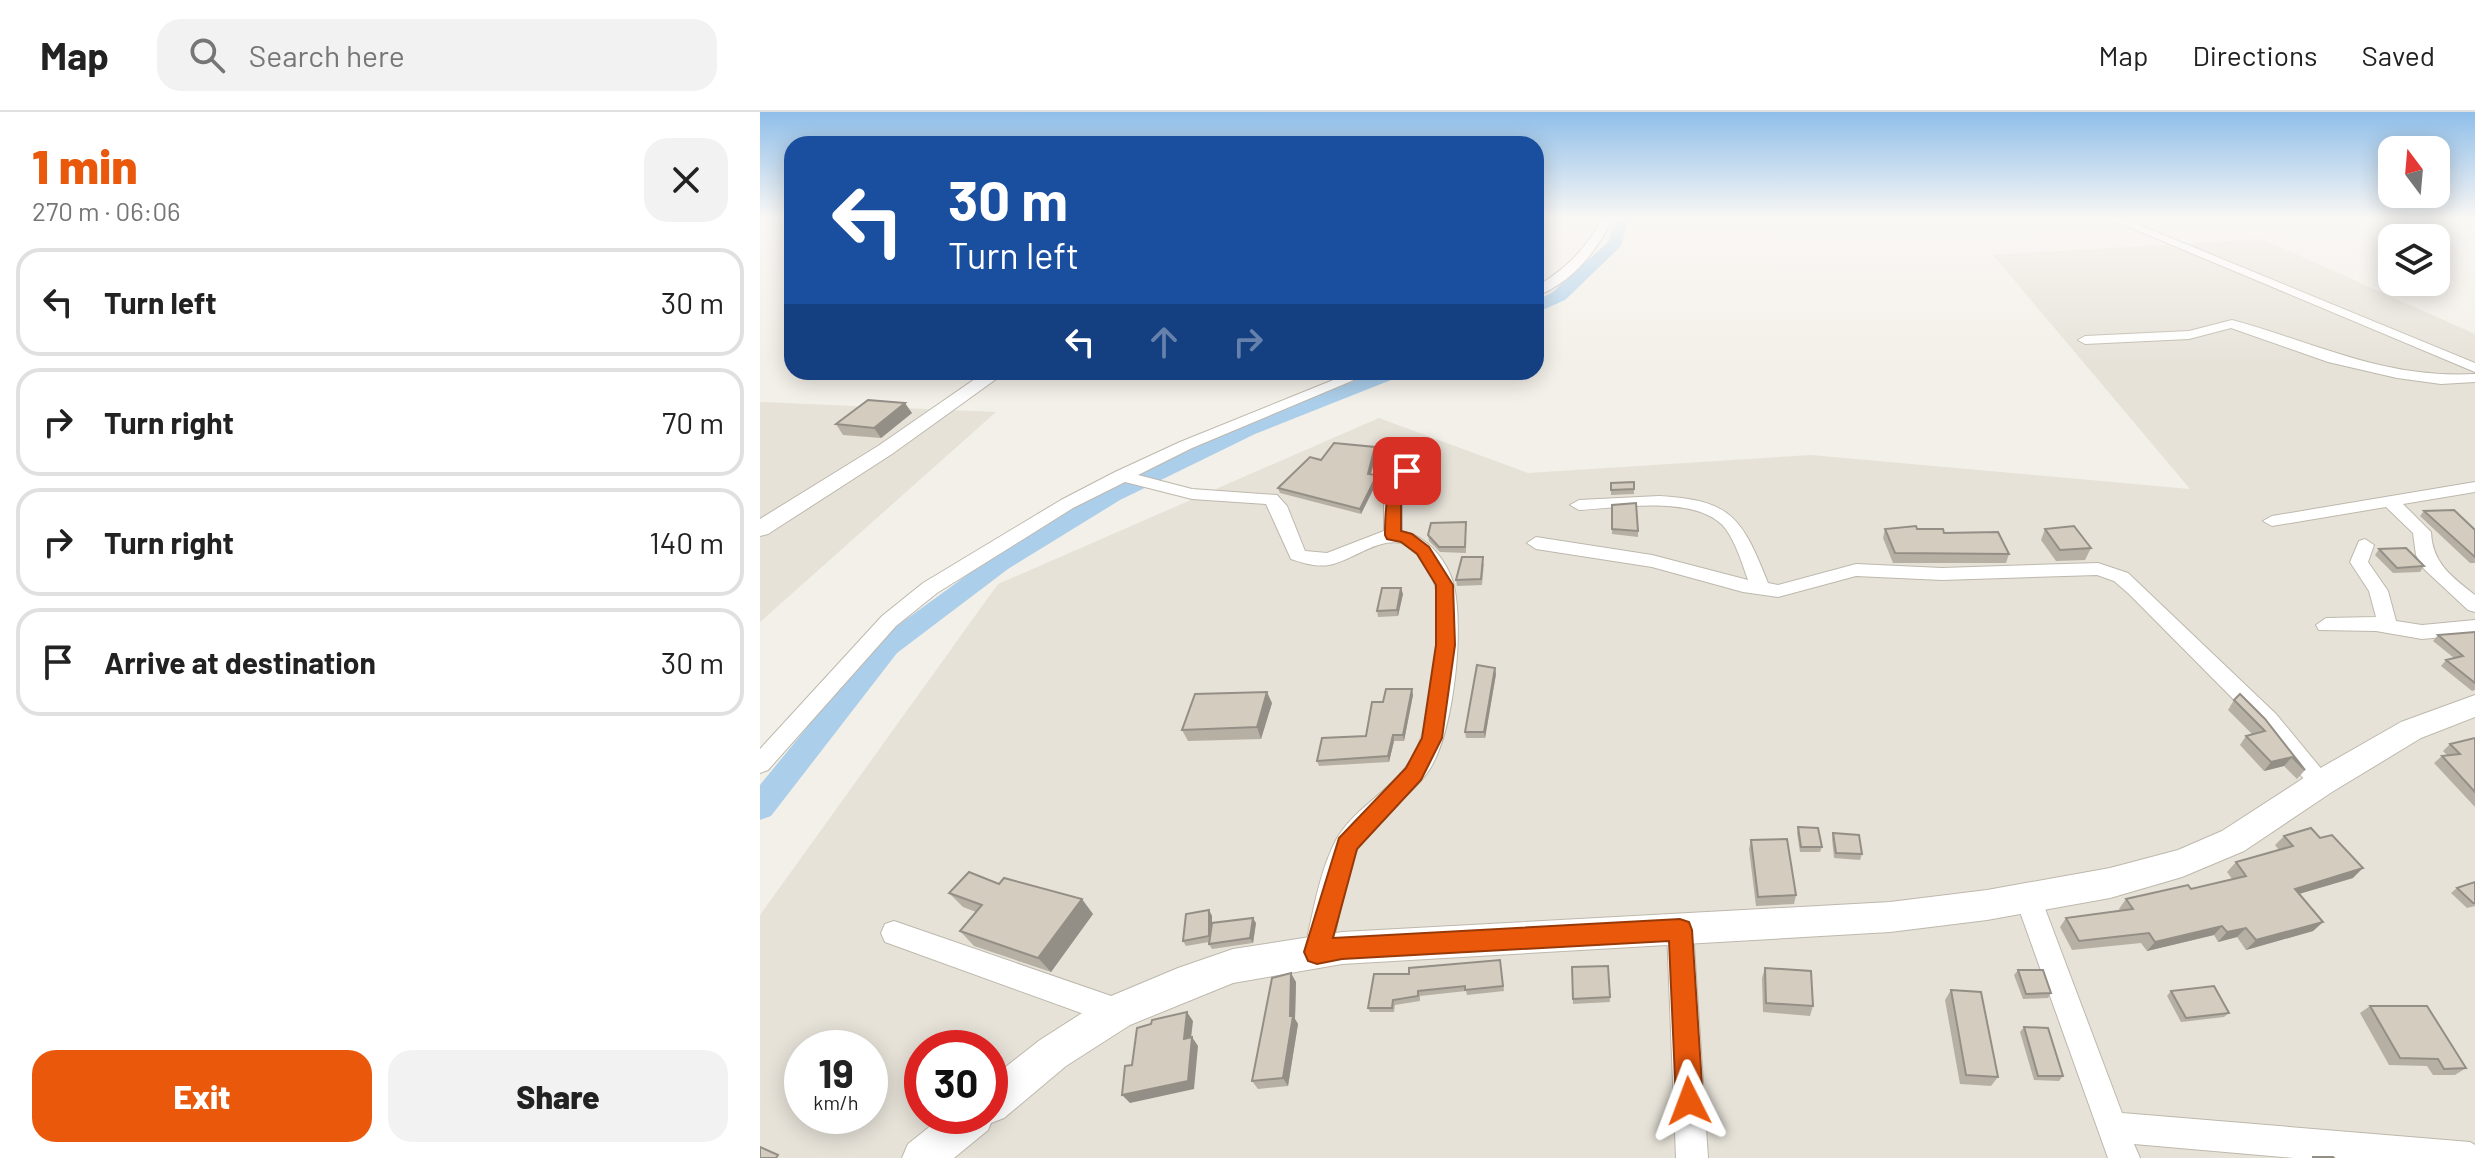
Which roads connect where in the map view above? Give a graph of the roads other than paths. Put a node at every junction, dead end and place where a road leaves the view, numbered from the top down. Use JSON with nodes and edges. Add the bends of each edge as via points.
{"nodes":[{"id":1,"x":1572,"y":268,"type":"edge"},
{"id":2,"x":2238,"y":268,"type":"edge"},
{"id":3,"x":1544,"y":287,"type":"edge"},
{"id":4,"x":2085,"y":340,"type":"dead end"},
{"id":5,"x":2475,"y":368,"type":"edge"},
{"id":6,"x":2475,"y":378,"type":"edge"},
{"id":7,"x":986,"y":380,"type":"edge"},
{"id":8,"x":1346,"y":380,"type":"edge"},
{"id":9,"x":1419,"y":446,"type":"dead end"},
{"id":10,"x":1125,"y":477,"type":"junction"},
{"id":11,"x":2470,"y":492,"type":"edge"},
{"id":12,"x":2390,"y":502,"type":"junction"},
{"id":13,"x":1579,"y":505,"type":"dead end"},
{"id":14,"x":2272,"y":521,"type":"dead end"},
{"id":15,"x":760,"y":529,"type":"edge"},
{"id":16,"x":1393,"y":535,"type":"junction"},
{"id":17,"x":1536,"y":543,"type":"dead end"},
{"id":18,"x":2365,"y":545,"type":"dead end"},
{"id":19,"x":1761,"y":590,"type":"junction"},
{"id":20,"x":2475,"y":605,"type":"edge"},
{"id":21,"x":2326,"y":625,"type":"dead end"},
{"id":22,"x":2388,"y":626,"type":"junction"},
{"id":23,"x":2466,"y":629,"type":"edge"},
{"id":24,"x":2475,"y":646,"type":"edge"},
{"id":25,"x":2475,"y":706,"type":"edge"},
{"id":26,"x":760,"y":764,"type":"edge"},
{"id":27,"x":2321,"y":783,"type":"junction"},
{"id":28,"x":2028,"y":898,"type":"junction"},
{"id":29,"x":1680,"y":930,"type":"junction"},
{"id":30,"x":894,"y":933,"type":"dead end"},
{"id":31,"x":1317,"y":952,"type":"junction"},
{"id":32,"x":1117,"y":1012,"type":"junction"},
{"id":33,"x":1008,"y":1089,"type":"edge"},
{"id":34,"x":2114,"y":1127,"type":"junction"},
{"id":35,"x":952,"y":1134,"type":"edge"},
{"id":36,"x":2338,"y":1152,"type":"edge"},
{"id":37,"x":922,"y":1158,"type":"edge"},
{"id":38,"x":1692,"y":1158,"type":"edge"},
{"id":39,"x":2124,"y":1158,"type":"edge"},
{"id":40,"x":2470,"y":1158,"type":"edge"}],
"edges":[{"from":1,"to":3,"type":"street"},
{"from":2,"to":5,"type":"street"},
{"from":4,"to":6,"type":"street","via":[[2189,335],[2232,324],[2333,359],[2397,374]]},
{"from":7,"to":15,"type":"street"},
{"from":8,"to":10,"type":"street","via":[[1186,445]]},
{"from":9,"to":16,"type":"street","via":[[1393,504]]},
{"from":10,"to":16,"type":"street","via":[[1192,494],[1271,499],[1290,544],[1308,560],[1339,558]]},
{"from":10,"to":26,"type":"street","via":[[991,549],[909,603]]},
{"from":11,"to":12,"type":"street"},
{"from":12,"to":14,"type":"street"},
{"from":12,"to":20,"type":"street","via":[[2422,532],[2428,564]]},
{"from":13,"to":19,"type":"street","via":[[1708,506],[1735,530]]},
{"from":16,"to":31,"type":"street","via":[[1416,543],[1444,585],[1447,624],[1432,738],[1414,774],[1347,844]]},
{"from":17,"to":19,"type":"street","via":[[1652,561]]},
{"from":18,"to":22,"type":"street","via":[[2359,562],[2378,591]]},
{"from":19,"to":27,"type":"street","via":[[1792,589],[1856,570],[2111,572],[2136,589],[2257,709]]},
{"from":21,"to":22,"type":"street"},
{"from":22,"to":23,"type":"street","via":[[2412,632]]},
{"from":23,"to":24,"type":"street"},
{"from":25,"to":27,"type":"street","via":[[2411,730]]},
{"from":27,"to":28,"type":"street","via":[[2233,841],[2182,863]]},
{"from":28,"to":29,"type":"street","via":[[1890,917]]},
{"from":28,"to":34,"type":"street"},
{"from":29,"to":31,"type":"street"},
{"from":29,"to":38,"type":"street"},
{"from":30,"to":32,"type":"street"},
{"from":31,"to":32,"type":"street","via":[[1233,966]]},
{"from":32,"to":33,"type":"street"},
{"from":34,"to":36,"type":"street"},
{"from":34,"to":39,"type":"street"},
{"from":35,"to":37,"type":"street"},
{"from":36,"to":40,"type":"street"}]}
